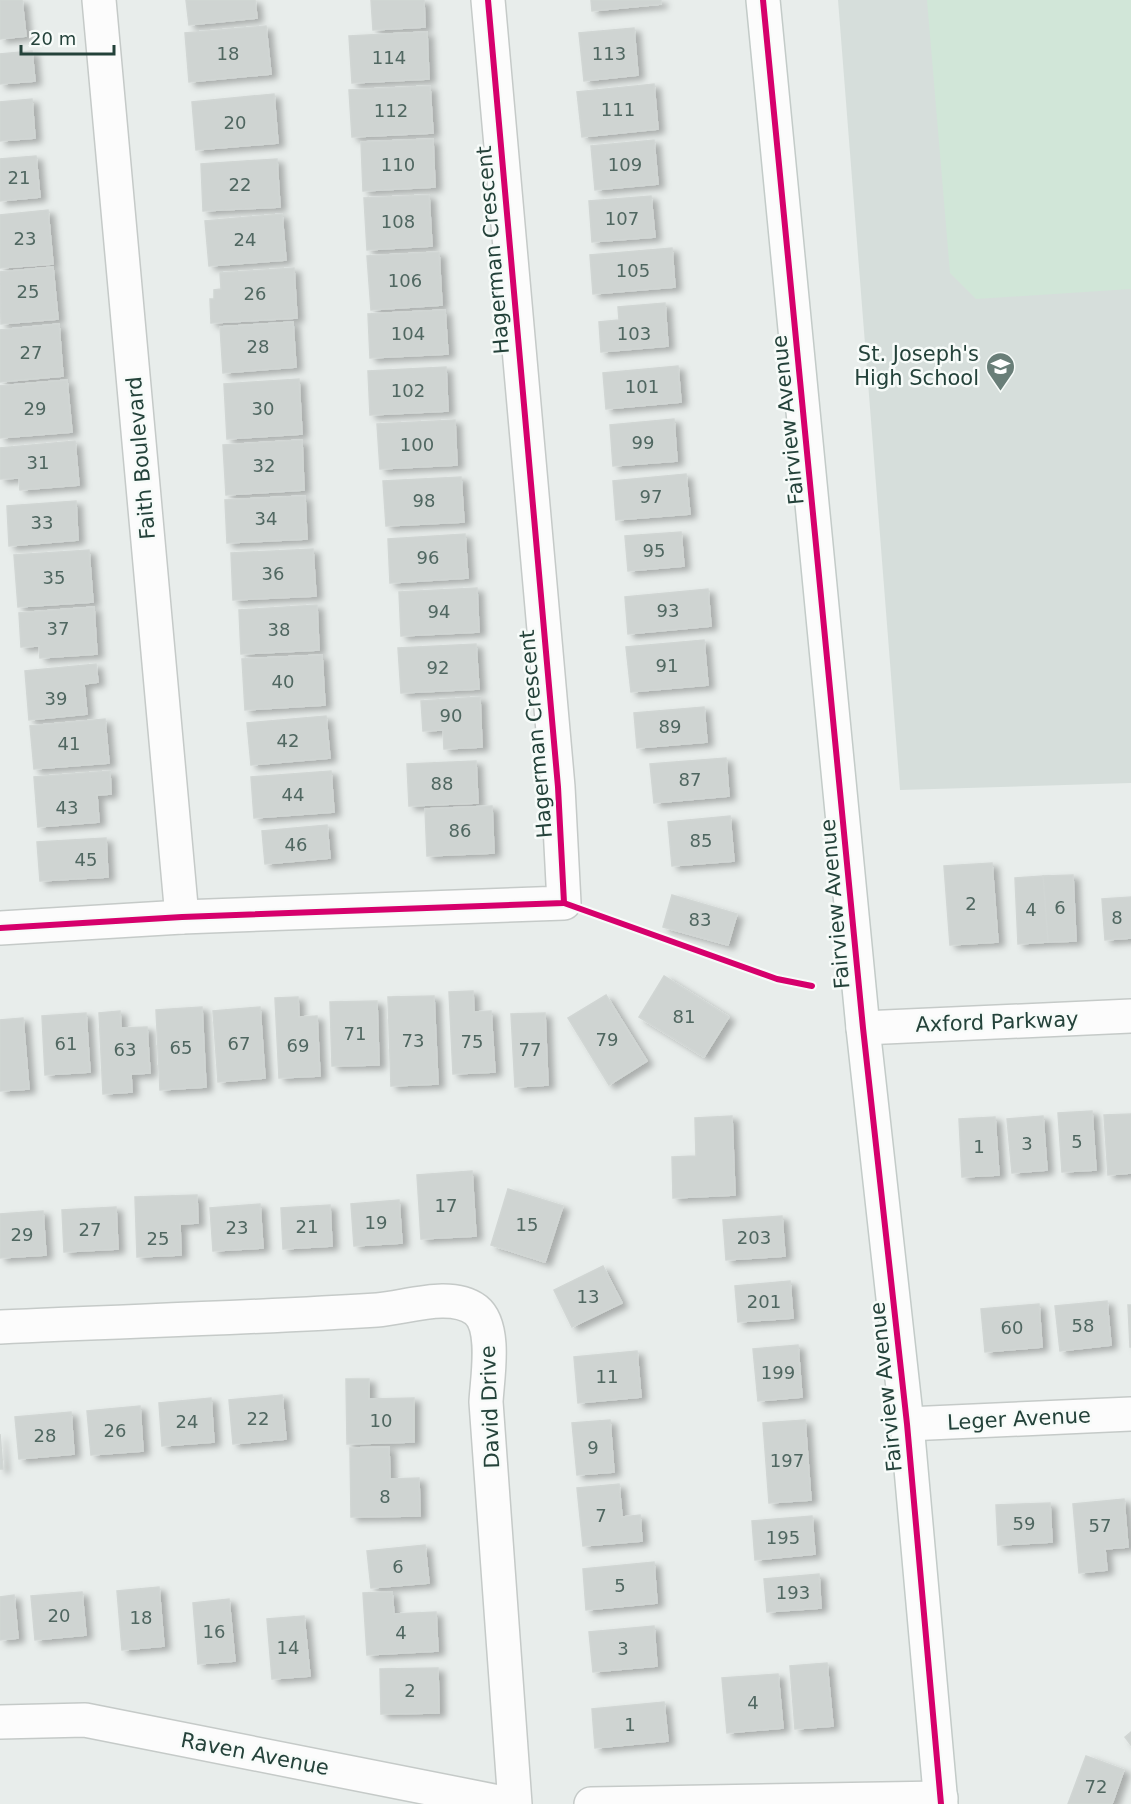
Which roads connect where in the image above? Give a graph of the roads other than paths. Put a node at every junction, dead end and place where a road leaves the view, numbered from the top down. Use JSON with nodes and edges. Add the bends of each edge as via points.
{"nodes":[{"id":1,"x":99,"y":0,"type":"edge"},
{"id":2,"x":488,"y":0,"type":"edge"},
{"id":3,"x":764,"y":0,"type":"edge"},
{"id":4,"x":182,"y":917,"type":"junction"},
{"id":5,"x":0,"y":928,"type":"edge"},
{"id":6,"x":1131,"y":1016,"type":"edge"},
{"id":7,"x":863,"y":1028,"type":"junction"},
{"id":8,"x":0,"y":1327,"type":"edge"},
{"id":9,"x":1131,"y":1414,"type":"edge"},
{"id":10,"x":907,"y":1424,"type":"junction"},
{"id":11,"x":0,"y":1722,"type":"edge"},
{"id":12,"x":941,"y":1801,"type":"edge"},
{"id":13,"x":509,"y":1804,"type":"edge"},
{"id":14,"x":515,"y":1804,"type":"edge"},
{"id":15,"x":591,"y":1804,"type":"edge"}],
"edges":[{"from":1,"to":4,"type":"street","name":"Faith Boulevard"},
{"from":2,"to":4,"type":"street","name":"Hagerman Crescent","via":[[558,787],[564,903]]},
{"from":3,"to":7,"type":"street","name":"Fairview Avenue"},
{"from":4,"to":5,"type":"street","name":"Hagerman Crescent"},
{"from":6,"to":7,"type":"street","name":"Axford Parkway"},
{"from":7,"to":10,"type":"street","name":"Fairview Avenue"},
{"from":8,"to":14,"type":"street","name":"David Drive","via":[[380,1310],[451,1301],[476,1311],[487,1329],[489,1349],[486,1402]]},
{"from":9,"to":10,"type":"street","name":"Leger Avenue"},
{"from":10,"to":12,"type":"street","name":"Fairview Avenue"},
{"from":11,"to":13,"type":"street","name":"Raven Avenue","via":[[85,1720]]},
{"from":12,"to":15,"type":"street"}]}
